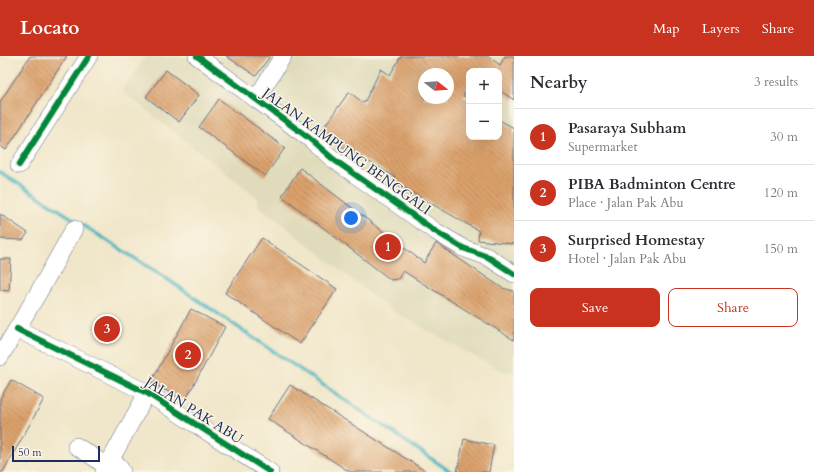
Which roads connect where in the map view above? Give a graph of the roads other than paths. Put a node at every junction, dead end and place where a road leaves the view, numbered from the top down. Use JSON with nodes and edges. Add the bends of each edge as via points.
{"nodes":[{"id":1,"x":89,"y":56,"type":"edge"},
{"id":2,"x":197,"y":56,"type":"edge"},
{"id":3,"x":283,"y":56,"type":"edge"},
{"id":4,"x":256,"y":99,"type":"junction"},
{"id":5,"x":19,"y":165,"type":"dead end"},
{"id":6,"x":74,"y":229,"type":"dead end"},
{"id":7,"x":488,"y":257,"type":"junction"},
{"id":8,"x":514,"y":258,"type":"edge"},
{"id":9,"x":514,"y":274,"type":"edge"},
{"id":10,"x":17,"y":329,"type":"junction"},
{"id":11,"x":0,"y":357,"type":"edge"},
{"id":12,"x":146,"y":393,"type":"junction"},
{"id":13,"x":76,"y":446,"type":"dead end"},
{"id":14,"x":111,"y":468,"type":"edge"},
{"id":15,"x":270,"y":472,"type":"edge"}],
"edges":[{"from":1,"to":5,"type":"street"},
{"from":2,"to":4,"type":"street","name":"JALAN KAMPUNG BENGGALI"},
{"from":3,"to":4,"type":"street"},
{"from":4,"to":7,"type":"street","name":"JALAN KAMPUNG BENGGALI","via":[[334,159],[436,231],[463,248]]},
{"from":6,"to":10,"type":"street"},
{"from":7,"to":8,"type":"street"},
{"from":7,"to":9,"type":"street"},
{"from":10,"to":11,"type":"street"},
{"from":10,"to":12,"type":"street","name":"JALAN PAK ABU"},
{"from":12,"to":14,"type":"street"},
{"from":12,"to":15,"type":"street","name":"JALAN PAK ABU"},
{"from":13,"to":14,"type":"street"}]}
